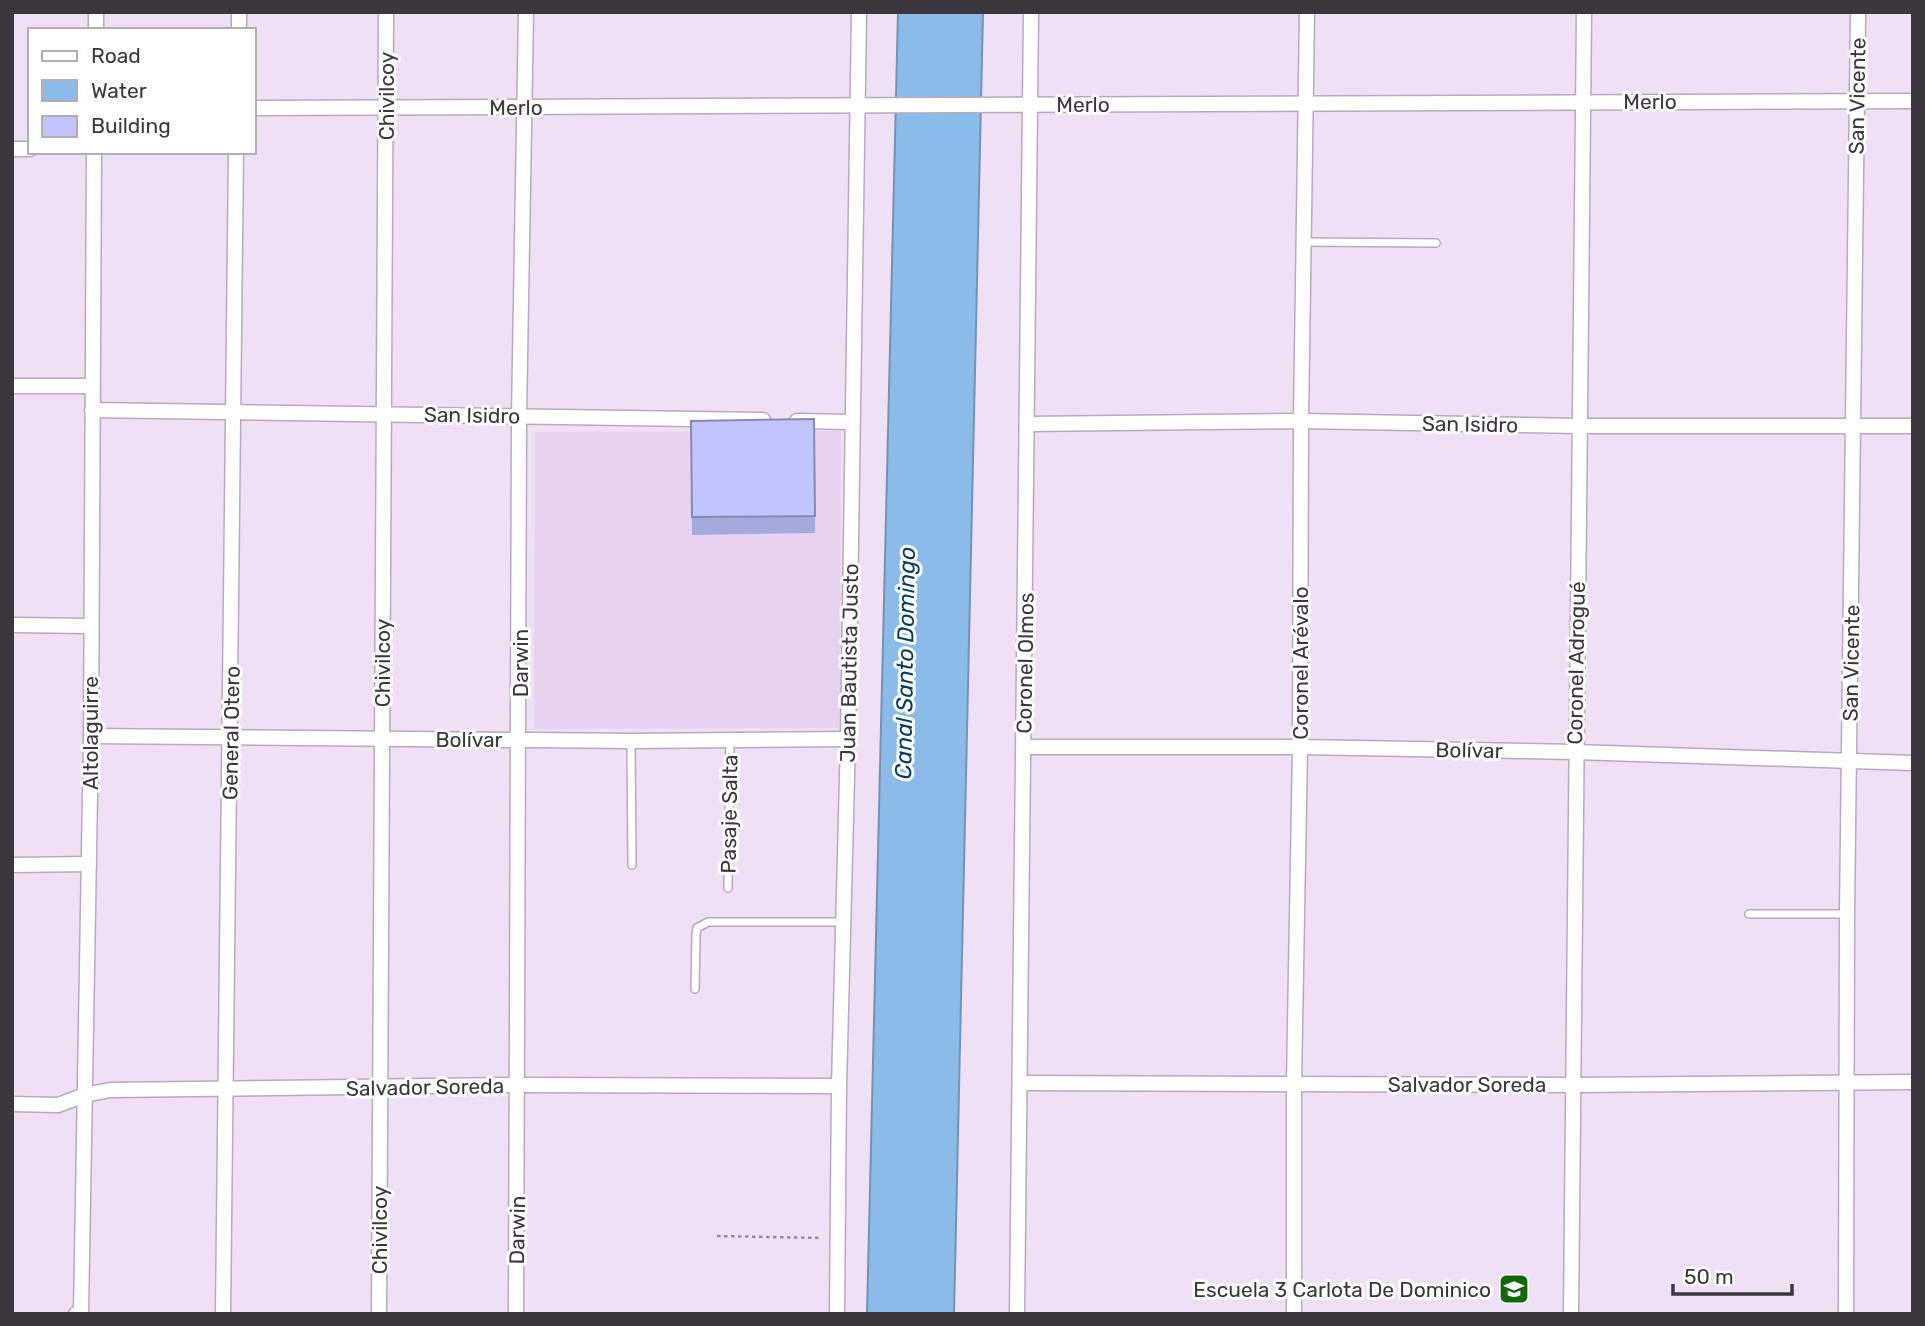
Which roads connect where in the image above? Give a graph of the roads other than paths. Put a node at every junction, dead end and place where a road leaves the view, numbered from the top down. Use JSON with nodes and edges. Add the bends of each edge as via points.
{"nodes":[{"id":1,"x":386,"y":12,"type":"edge"},
{"id":2,"x":526,"y":12,"type":"edge"},
{"id":3,"x":859,"y":12,"type":"edge"},
{"id":4,"x":1031,"y":12,"type":"edge"},
{"id":5,"x":1307,"y":12,"type":"edge"},
{"id":6,"x":1584,"y":12,"type":"edge"},
{"id":7,"x":1858,"y":12,"type":"edge"},
{"id":8,"x":1582,"y":100,"type":"junction"},
{"id":9,"x":1857,"y":101,"type":"junction"},
{"id":10,"x":1913,"y":101,"type":"edge"},
{"id":11,"x":1307,"y":103,"type":"junction"},
{"id":12,"x":1029,"y":104,"type":"junction"},
{"id":13,"x":858,"y":105,"type":"junction"},
{"id":14,"x":526,"y":106,"type":"junction"},
{"id":15,"x":256,"y":108,"type":"edge"},
{"id":16,"x":386,"y":108,"type":"junction"},
{"id":17,"x":94,"y":154,"type":"edge"},
{"id":18,"x":236,"y":154,"type":"edge"},
{"id":19,"x":1304,"y":242,"type":"junction"},
{"id":20,"x":1436,"y":243,"type":"dead end"},
{"id":21,"x":12,"y":386,"type":"edge"},
{"id":22,"x":92,"y":386,"type":"junction"},
{"id":23,"x":92,"y":410,"type":"junction"},
{"id":24,"x":234,"y":411,"type":"junction"},
{"id":25,"x":384,"y":414,"type":"junction"},
{"id":26,"x":520,"y":416,"type":"junction"},
{"id":27,"x":1301,"y":421,"type":"junction"},
{"id":28,"x":852,"y":422,"type":"junction"},
{"id":29,"x":1027,"y":424,"type":"junction"},
{"id":30,"x":1579,"y":426,"type":"junction"},
{"id":31,"x":1854,"y":426,"type":"junction"},
{"id":32,"x":1913,"y":426,"type":"edge"},
{"id":33,"x":12,"y":625,"type":"edge"},
{"id":34,"x":90,"y":626,"type":"junction"},
{"id":35,"x":91,"y":736,"type":"junction"},
{"id":36,"x":231,"y":738,"type":"junction"},
{"id":37,"x":382,"y":739,"type":"junction"},
{"id":38,"x":848,"y":739,"type":"junction"},
{"id":39,"x":520,"y":740,"type":"junction"},
{"id":40,"x":730,"y":740,"type":"junction"},
{"id":41,"x":631,"y":741,"type":"junction"},
{"id":42,"x":1024,"y":747,"type":"junction"},
{"id":43,"x":1300,"y":747,"type":"junction"},
{"id":44,"x":1575,"y":752,"type":"junction"},
{"id":45,"x":1849,"y":763,"type":"junction"},
{"id":46,"x":1913,"y":763,"type":"edge"},
{"id":47,"x":12,"y":864,"type":"edge"},
{"id":48,"x":89,"y":864,"type":"junction"},
{"id":49,"x":632,"y":865,"type":"dead end"},
{"id":50,"x":728,"y":888,"type":"dead end"},
{"id":51,"x":1749,"y":914,"type":"dead end"},
{"id":52,"x":1847,"y":914,"type":"junction"},
{"id":53,"x":844,"y":922,"type":"junction"},
{"id":54,"x":695,"y":989,"type":"dead end"},
{"id":55,"x":1846,"y":1082,"type":"junction"},
{"id":56,"x":1913,"y":1082,"type":"edge"},
{"id":57,"x":1021,"y":1083,"type":"junction"},
{"id":58,"x":1294,"y":1083,"type":"junction"},
{"id":59,"x":519,"y":1085,"type":"junction"},
{"id":60,"x":1572,"y":1085,"type":"junction"},
{"id":61,"x":839,"y":1086,"type":"junction"},
{"id":62,"x":379,"y":1087,"type":"junction"},
{"id":63,"x":226,"y":1089,"type":"junction"},
{"id":64,"x":85,"y":1095,"type":"junction"},
{"id":65,"x":12,"y":1104,"type":"edge"},
{"id":66,"x":79,"y":1314,"type":"edge"},
{"id":67,"x":223,"y":1314,"type":"edge"},
{"id":68,"x":379,"y":1314,"type":"edge"},
{"id":69,"x":516,"y":1314,"type":"edge"},
{"id":70,"x":837,"y":1314,"type":"edge"},
{"id":71,"x":1017,"y":1314,"type":"edge"},
{"id":72,"x":1294,"y":1314,"type":"edge"},
{"id":73,"x":1571,"y":1314,"type":"edge"},
{"id":74,"x":1846,"y":1314,"type":"edge"}],
"edges":[{"from":1,"to":16,"type":"street","name":"Chivilcoy"},
{"from":2,"to":14,"type":"street","name":"Darwin"},
{"from":3,"to":13,"type":"street","name":"Juan Bautista Justo"},
{"from":4,"to":12,"type":"street","name":"Coronel Olmos"},
{"from":5,"to":11,"type":"street","name":"Coronel Arévalo"},
{"from":6,"to":8,"type":"street","name":"Coronel Adrogué"},
{"from":7,"to":9,"type":"street","name":"San Vicente"},
{"from":8,"to":9,"type":"street","name":"Merlo"},
{"from":8,"to":11,"type":"street","name":"Merlo"},
{"from":8,"to":30,"type":"street","name":"Coronel Adrogué"},
{"from":9,"to":10,"type":"street","name":"Merlo"},
{"from":9,"to":31,"type":"street","name":"San Vicente"},
{"from":11,"to":12,"type":"street","name":"Merlo"},
{"from":11,"to":19,"type":"street","name":"Coronel Arévalo"},
{"from":12,"to":13,"type":"street","name":"Merlo"},
{"from":12,"to":29,"type":"street","name":"Coronel Olmos"},
{"from":13,"to":14,"type":"street","name":"Merlo"},
{"from":13,"to":28,"type":"street","name":"Juan Bautista Justo"},
{"from":14,"to":16,"type":"street","name":"Merlo"},
{"from":14,"to":26,"type":"street","name":"Darwin"},
{"from":15,"to":16,"type":"street","name":"Merlo"},
{"from":16,"to":25,"type":"street","name":"Chivilcoy"},
{"from":17,"to":22,"type":"street","name":"Altolaguirre"},
{"from":18,"to":24,"type":"street","name":"General Otero"},
{"from":19,"to":20,"type":"lane"},
{"from":19,"to":27,"type":"street","name":"Coronel Arévalo"},
{"from":21,"to":22,"type":"street"},
{"from":22,"to":23,"type":"street","name":"Altolaguirre"},
{"from":23,"to":24,"type":"street","name":"San Isidro"},
{"from":23,"to":34,"type":"street","name":"Altolaguirre"},
{"from":24,"to":25,"type":"street","name":"San Isidro"},
{"from":24,"to":36,"type":"street","name":"General Otero"},
{"from":25,"to":26,"type":"street","name":"San Isidro"},
{"from":25,"to":37,"type":"street","name":"Chivilcoy"},
{"from":26,"to":28,"type":"street","name":"San Isidro"},
{"from":26,"to":39,"type":"street","name":"Darwin"},
{"from":27,"to":29,"type":"street","name":"San Isidro"},
{"from":27,"to":30,"type":"street","name":"San Isidro"},
{"from":27,"to":43,"type":"street","name":"Coronel Arévalo"},
{"from":28,"to":38,"type":"street","name":"Juan Bautista Justo"},
{"from":29,"to":42,"type":"street","name":"Coronel Olmos"},
{"from":30,"to":31,"type":"street","name":"San Isidro"},
{"from":30,"to":44,"type":"street","name":"Coronel Adrogué"},
{"from":31,"to":32,"type":"street","name":"San Isidro"},
{"from":31,"to":45,"type":"street","name":"San Vicente"},
{"from":33,"to":34,"type":"street"},
{"from":34,"to":35,"type":"street","name":"Altolaguirre"},
{"from":35,"to":36,"type":"street","name":"Bolívar"},
{"from":35,"to":48,"type":"street","name":"Altolaguirre"},
{"from":36,"to":37,"type":"street","name":"Bolívar"},
{"from":36,"to":63,"type":"street","name":"General Otero"},
{"from":37,"to":39,"type":"street","name":"Bolívar"},
{"from":37,"to":62,"type":"street","name":"Chivilcoy"},
{"from":38,"to":40,"type":"street","name":"Bolívar"},
{"from":38,"to":53,"type":"street","name":"Juan Bautista Justo"},
{"from":39,"to":41,"type":"street","name":"Bolívar"},
{"from":39,"to":59,"type":"street","name":"Darwin"},
{"from":40,"to":41,"type":"street","name":"Bolívar"},
{"from":40,"to":50,"type":"lane","name":"Pasaje Salta"},
{"from":41,"to":49,"type":"lane"},
{"from":42,"to":43,"type":"street","name":"Bolívar"},
{"from":42,"to":57,"type":"street","name":"Coronel Olmos"},
{"from":43,"to":44,"type":"street","name":"Bolívar"},
{"from":43,"to":58,"type":"street","name":"Coronel Arévalo"},
{"from":44,"to":45,"type":"street","name":"Bolívar"},
{"from":44,"to":60,"type":"street","name":"Coronel Adrogué"},
{"from":45,"to":46,"type":"street","name":"Bolívar"},
{"from":45,"to":52,"type":"street","name":"San Vicente"},
{"from":47,"to":48,"type":"street"},
{"from":48,"to":64,"type":"street","name":"Altolaguirre"},
{"from":51,"to":52,"type":"lane"},
{"from":52,"to":55,"type":"street","name":"San Vicente"},
{"from":53,"to":54,"type":"lane","via":[[702,924],[697,928]]},
{"from":53,"to":61,"type":"street","name":"Juan Bautista Justo"},
{"from":55,"to":56,"type":"street","name":"Salvador Soreda"},
{"from":55,"to":60,"type":"street","name":"Salvador Soreda"},
{"from":55,"to":74,"type":"street","name":"San Vicente"},
{"from":57,"to":58,"type":"street","name":"Salvador Soreda"},
{"from":57,"to":71,"type":"street","name":"Coronel Olmos"},
{"from":58,"to":60,"type":"street","name":"Salvador Soreda"},
{"from":58,"to":72,"type":"street","name":"Coronel Arévalo"},
{"from":59,"to":61,"type":"street","name":"Salvador Soreda"},
{"from":59,"to":62,"type":"street","name":"Salvador Soreda"},
{"from":59,"to":69,"type":"street","name":"Darwin"},
{"from":60,"to":73,"type":"street","name":"Coronel Adrogué"},
{"from":61,"to":70,"type":"street","name":"Juan Bautista Justo"},
{"from":62,"to":63,"type":"street","name":"Salvador Soreda"},
{"from":62,"to":68,"type":"street","name":"Chivilcoy"},
{"from":63,"to":64,"type":"street","name":"Salvador Soreda","via":[[110,1090]]},
{"from":63,"to":67,"type":"street","name":"General Otero"},
{"from":64,"to":65,"type":"street","name":"Salvador Soreda","via":[[58,1105]]},
{"from":64,"to":66,"type":"street","name":"Altolaguirre"}]}
